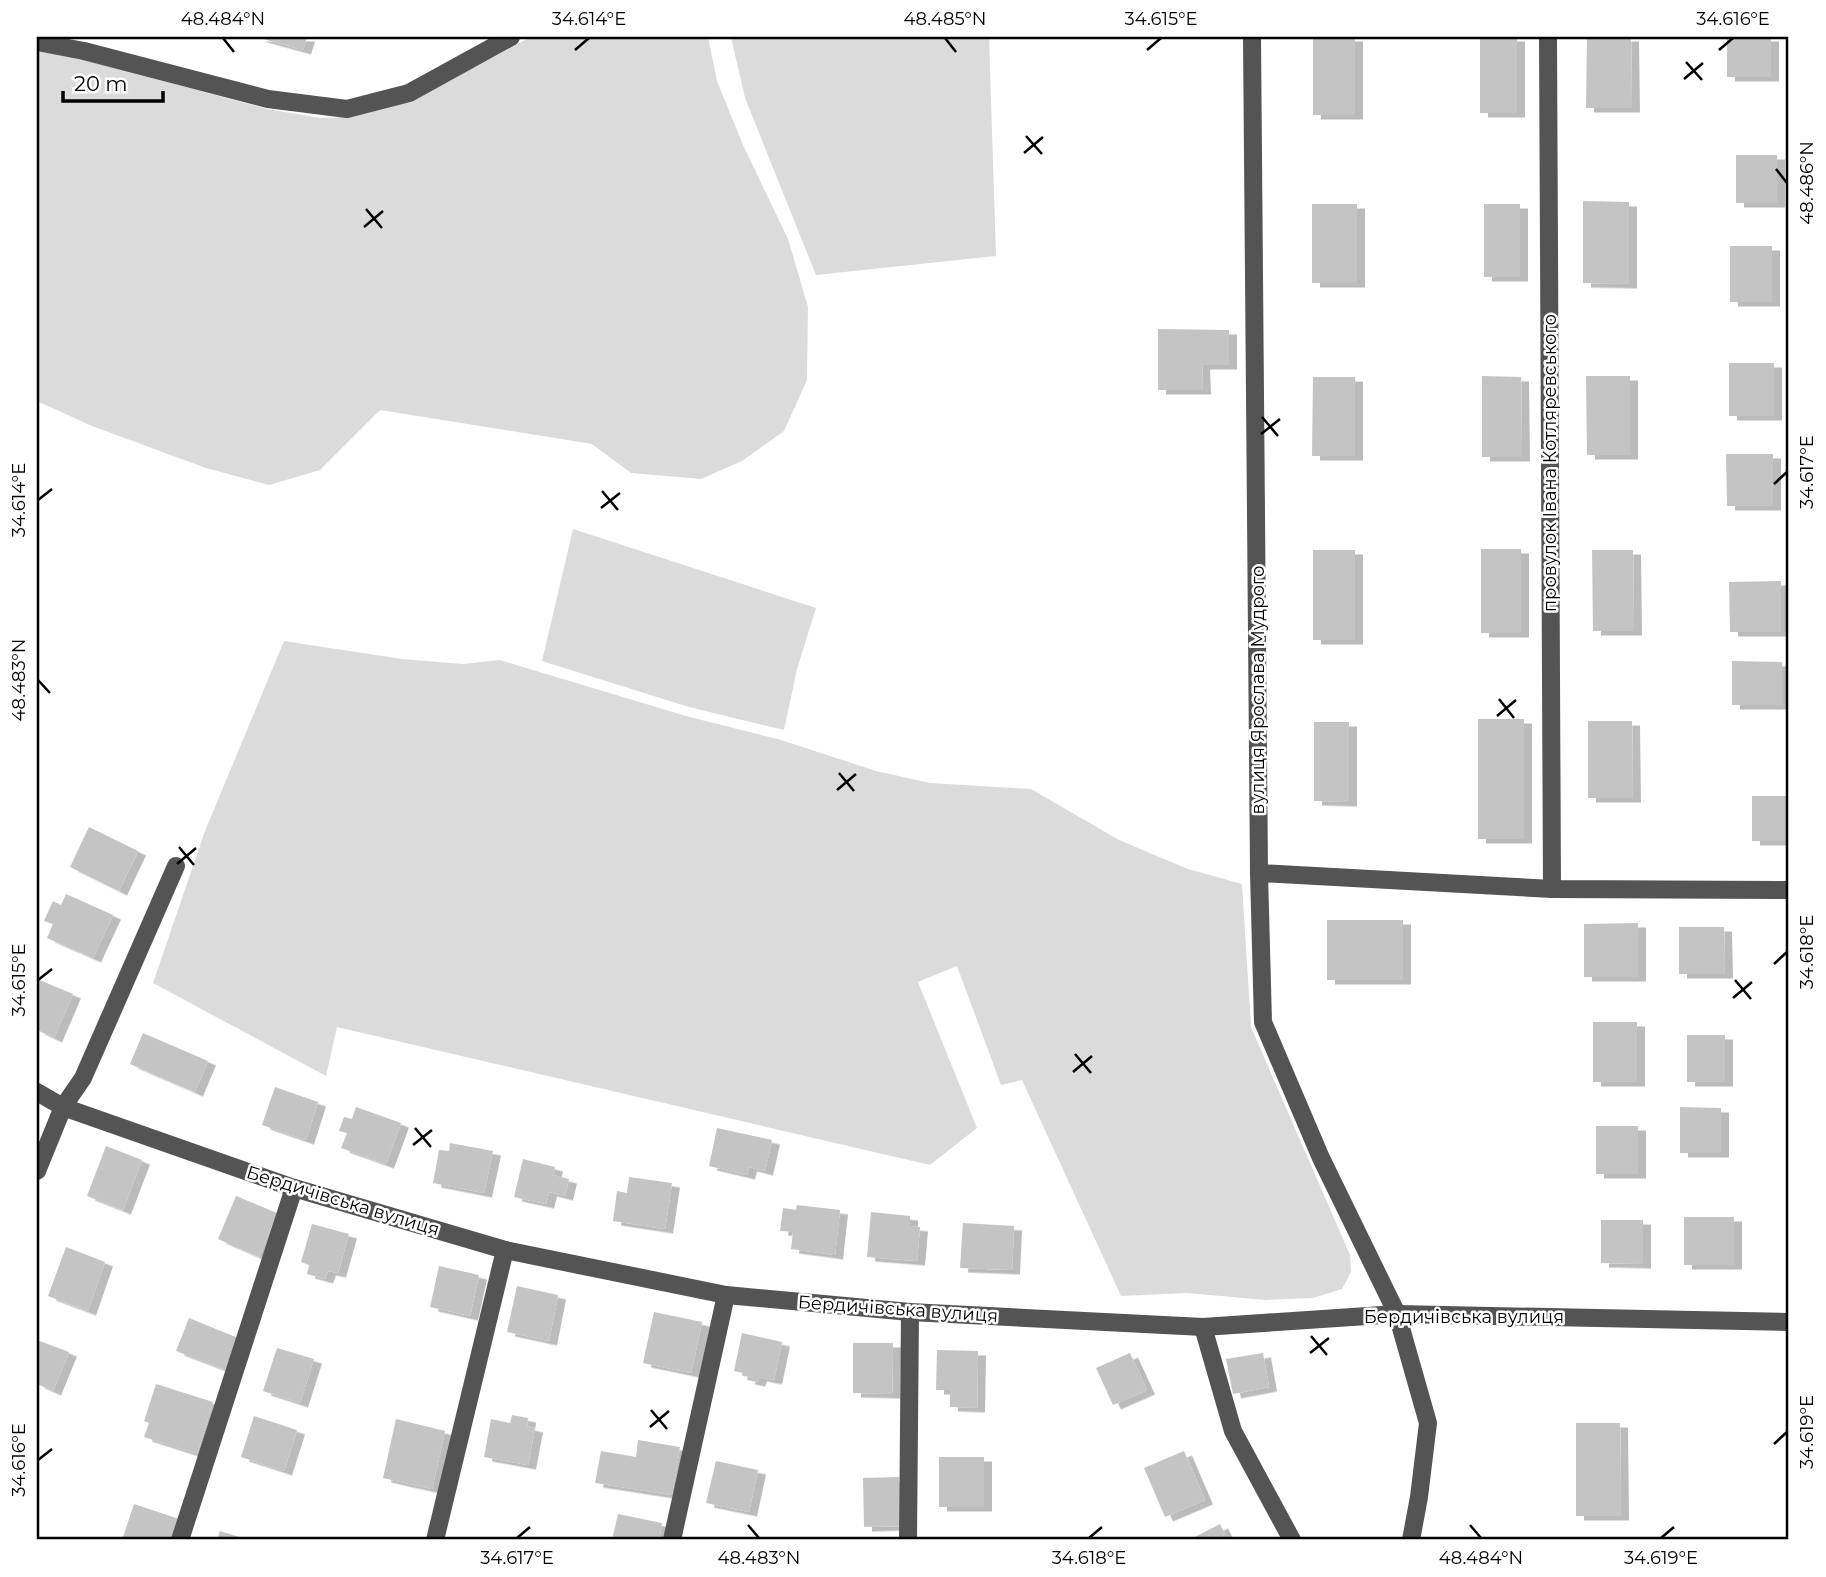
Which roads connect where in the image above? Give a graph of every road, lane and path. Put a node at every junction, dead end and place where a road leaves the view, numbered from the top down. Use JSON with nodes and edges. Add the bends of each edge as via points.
{"nodes":[{"id":1,"x":511,"y":37,"type":"edge"},
{"id":2,"x":1252,"y":37,"type":"edge"},
{"id":3,"x":1548,"y":37,"type":"edge"},
{"id":4,"x":37,"y":42,"type":"edge"},
{"id":5,"x":176,"y":866,"type":"dead end"},
{"id":6,"x":1259,"y":873,"type":"junction"},
{"id":7,"x":1552,"y":888,"type":"junction"},
{"id":8,"x":1789,"y":890,"type":"edge"},
{"id":9,"x":37,"y":1092,"type":"edge"},
{"id":10,"x":63,"y":1107,"type":"junction"},
{"id":11,"x":37,"y":1171,"type":"edge"},
{"id":12,"x":294,"y":1188,"type":"junction"},
{"id":13,"x":505,"y":1250,"type":"junction"},
{"id":14,"x":726,"y":1295,"type":"junction"},
{"id":15,"x":910,"y":1312,"type":"junction"},
{"id":16,"x":1397,"y":1314,"type":"junction"},
{"id":17,"x":1789,"y":1322,"type":"edge"},
{"id":18,"x":1203,"y":1327,"type":"junction"},
{"id":19,"x":180,"y":1540,"type":"edge"},
{"id":20,"x":435,"y":1540,"type":"edge"},
{"id":21,"x":672,"y":1540,"type":"edge"},
{"id":22,"x":908,"y":1540,"type":"edge"},
{"id":23,"x":1292,"y":1540,"type":"edge"},
{"id":24,"x":1411,"y":1540,"type":"edge"}],
"edges":[{"from":1,"to":4,"type":"street","via":[[409,93],[347,109],[268,99]]},
{"from":2,"to":6,"type":"street","name":"вулиця Ярослава Мудрого"},
{"from":3,"to":7,"type":"street","name":"провулок Івана Котляревського"},
{"from":5,"to":10,"type":"street","via":[[83,1078]]},
{"from":6,"to":7,"type":"street"},
{"from":6,"to":16,"type":"street","name":"вулиця Ярослава Мудрого","via":[[1263,1022],[1321,1158]]},
{"from":7,"to":8,"type":"street"},
{"from":9,"to":10,"type":"street","name":"Бердичівська вулиця"},
{"from":10,"to":11,"type":"street"},
{"from":10,"to":12,"type":"street","name":"Бердичівська вулиця"},
{"from":12,"to":13,"type":"street","name":"Бердичівська вулиця"},
{"from":12,"to":19,"type":"street"},
{"from":13,"to":14,"type":"street","name":"Бердичівська вулиця"},
{"from":13,"to":20,"type":"street"},
{"from":14,"to":15,"type":"street","name":"Бердичівська вулиця"},
{"from":14,"to":21,"type":"street"},
{"from":15,"to":18,"type":"street","name":"Бердичівська вулиця"},
{"from":15,"to":22,"type":"street"},
{"from":16,"to":17,"type":"street","name":"Бердичівська вулиця"},
{"from":16,"to":18,"type":"street","name":"Бердичівська вулиця"},
{"from":16,"to":24,"type":"street","name":"вулиця Ярослава Мудрого","via":[[1428,1423]]},
{"from":18,"to":23,"type":"street","via":[[1233,1431]]}]}
